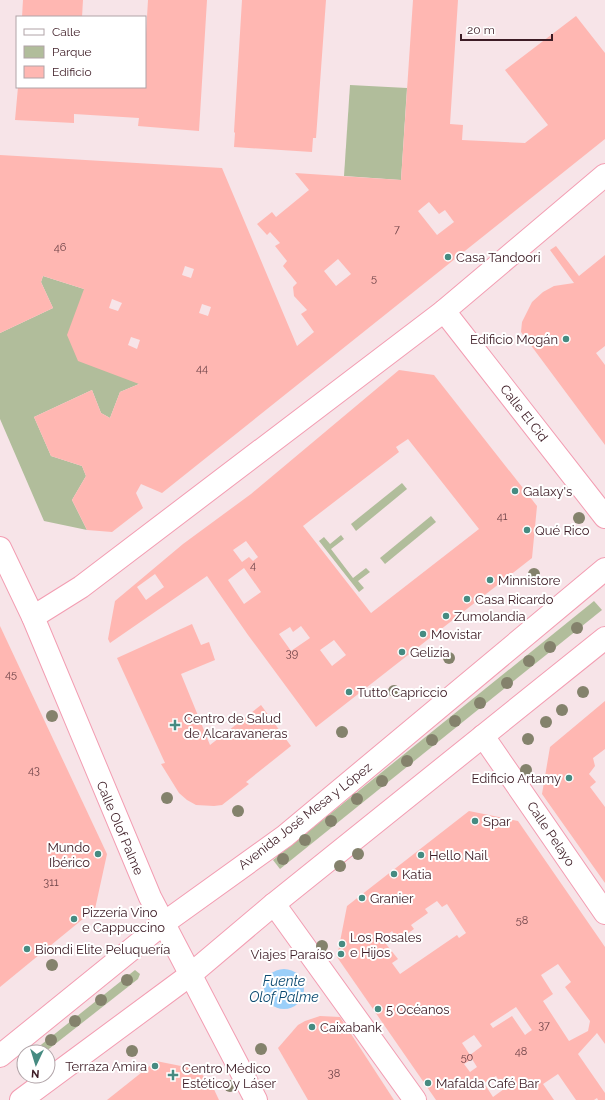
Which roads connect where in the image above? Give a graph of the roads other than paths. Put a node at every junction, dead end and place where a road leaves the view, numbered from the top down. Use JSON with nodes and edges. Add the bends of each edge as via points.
{"nodes":[{"id":1,"x":605,"y":175,"type":"edge"},
{"id":2,"x":444,"y":311,"type":"junction"},
{"id":3,"x":605,"y":516,"type":"edge"},
{"id":4,"x":0,"y":548,"type":"edge"},
{"id":5,"x":605,"y":569,"type":"edge"},
{"id":6,"x":33,"y":617,"type":"junction"},
{"id":7,"x":605,"y":638,"type":"edge"},
{"id":8,"x":483,"y":736,"type":"junction"},
{"id":9,"x":274,"y":904,"type":"junction"},
{"id":10,"x":605,"y":913,"type":"edge"},
{"id":11,"x":164,"y":923,"type":"junction"},
{"id":12,"x":190,"y":975,"type":"junction"},
{"id":13,"x":0,"y":1056,"type":"edge"},
{"id":14,"x":19,"y":1099,"type":"edge"},
{"id":15,"x":256,"y":1100,"type":"edge"},
{"id":16,"x":415,"y":1100,"type":"edge"}],
"edges":[{"from":1,"to":2,"type":"street"},
{"from":2,"to":3,"type":"street","name":"Calle El Cid"},
{"from":2,"to":6,"type":"street","via":[[81,587]]},
{"from":4,"to":6,"type":"street","name":"Calle Olof Palme"},
{"from":5,"to":11,"type":"street","name":"Avenida José Mesa y López","via":[[285,836]]},
{"from":6,"to":11,"type":"street","name":"Calle Olof Palme","via":[[134,862]]},
{"from":7,"to":8,"type":"street"},
{"from":8,"to":9,"type":"street"},
{"from":8,"to":10,"type":"street","name":"Calle Pelayo"},
{"from":9,"to":12,"type":"street"},
{"from":9,"to":16,"type":"street"},
{"from":11,"to":12,"type":"street","name":"Calle Olof Palme"},
{"from":11,"to":13,"type":"street","name":"Avenida José Mesa y López"},
{"from":12,"to":14,"type":"street"},
{"from":12,"to":15,"type":"street","name":"Calle Olof Palme"}]}
